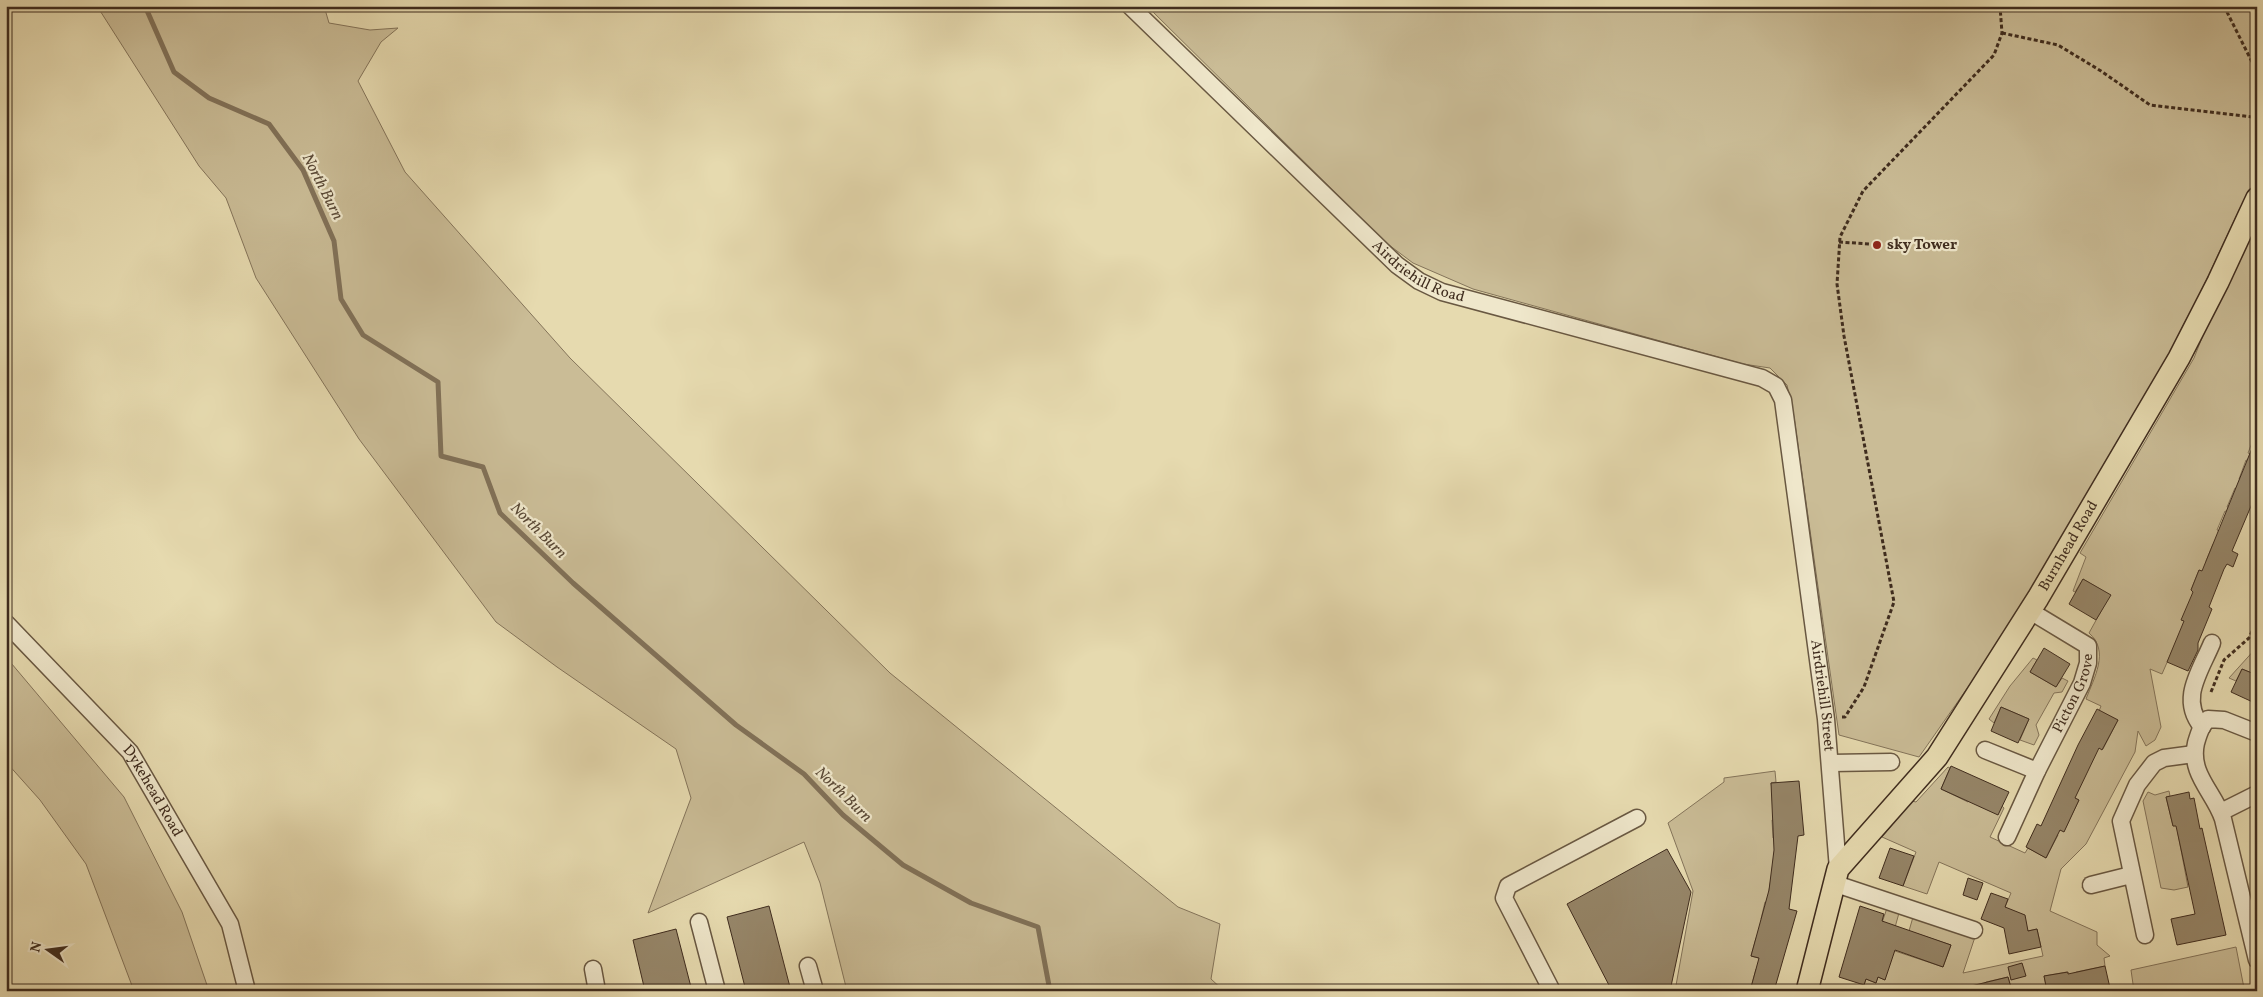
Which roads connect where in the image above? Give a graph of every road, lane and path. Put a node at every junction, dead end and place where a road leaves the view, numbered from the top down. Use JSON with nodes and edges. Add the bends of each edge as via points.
{"nodes":[{"id":1,"x":1130,"y":6,"type":"edge"},
{"id":2,"x":2000,"y":6,"type":"edge"},
{"id":3,"x":2224,"y":6,"type":"edge"},
{"id":4,"x":2002,"y":33,"type":"junction"},
{"id":5,"x":2257,"y":72,"type":"edge"},
{"id":6,"x":2257,"y":113,"type":"edge"},
{"id":7,"x":2257,"y":198,"type":"edge"},
{"id":8,"x":1839,"y":242,"type":"junction"},
{"id":9,"x":1870,"y":244,"type":"dead end"},
{"id":10,"x":1783,"y":400,"type":"joint"},
{"id":11,"x":2030,"y":611,"type":"junction"},
{"id":12,"x":2257,"y":620,"type":"edge"},
{"id":13,"x":6,"y":623,"type":"edge"},
{"id":14,"x":2212,"y":643,"type":"dead end"},
{"id":15,"x":1826,"y":719,"type":"junction"},
{"id":16,"x":2205,"y":723,"type":"junction"},
{"id":17,"x":2257,"y":733,"type":"edge"},
{"id":18,"x":1985,"y":750,"type":"dead end"},
{"id":19,"x":2194,"y":754,"type":"junction"},
{"id":20,"x":1891,"y":762,"type":"dead end"},
{"id":21,"x":1831,"y":763,"type":"junction"},
{"id":22,"x":2036,"y":772,"type":"junction"},
{"id":23,"x":2257,"y":794,"type":"edge"},
{"id":24,"x":2221,"y":812,"type":"junction"},
{"id":25,"x":1637,"y":818,"type":"dead end"},
{"id":26,"x":2007,"y":837,"type":"dead end"},
{"id":27,"x":2131,"y":874,"type":"junction"},
{"id":28,"x":1837,"y":876,"type":"junction"},
{"id":29,"x":2091,"y":885,"type":"dead end"},
{"id":30,"x":699,"y":922,"type":"dead end"},
{"id":31,"x":1974,"y":930,"type":"dead end"},
{"id":32,"x":2145,"y":935,"type":"dead end"},
{"id":33,"x":2257,"y":960,"type":"edge"},
{"id":34,"x":808,"y":966,"type":"dead end"},
{"id":35,"x":593,"y":969,"type":"dead end"},
{"id":36,"x":247,"y":991,"type":"edge"},
{"id":37,"x":597,"y":991,"type":"edge"},
{"id":38,"x":717,"y":991,"type":"edge"},
{"id":39,"x":815,"y":991,"type":"edge"},
{"id":40,"x":1552,"y":991,"type":"edge"},
{"id":41,"x":1807,"y":991,"type":"edge"}],
"edges":[{"from":1,"to":10,"type":"street","name":"Airdriehill Road","via":[[1397,265],[1419,281],[1442,292],[1762,378],[1776,386]]},
{"from":2,"to":4,"type":"path"},
{"from":3,"to":5,"type":"path"},
{"from":4,"to":6,"type":"path","via":[[2058,45],[2150,105],[2252,117]]},
{"from":4,"to":8,"type":"path","via":[[1994,55],[1863,192]]},
{"from":7,"to":11,"type":"main road","name":"Burnhead Road","via":[[2179,358]]},
{"from":8,"to":9,"type":"path"},
{"from":8,"to":15,"type":"path","via":[[1837,284],[1844,336],[1894,602],[1864,687],[1845,717]]},
{"from":10,"to":15,"type":"street","name":"Airdriehill Street"},
{"from":11,"to":22,"type":"street","name":"Picton Grove","via":[[2088,646],[2088,663],[2082,683]]},
{"from":11,"to":28,"type":"main road","name":"Burnhead Road","via":[[1938,756]]},
{"from":12,"to":16,"type":"path","via":[[2249,638],[2224,660],[2209,696]]},
{"from":13,"to":36,"type":"street","name":"Dykehead Road","via":[[130,752],[230,924]]},
{"from":14,"to":16,"type":"street","via":[[2190,696],[2193,717]]},
{"from":15,"to":21,"type":"street","name":"Airdriehill Street"},
{"from":16,"to":17,"type":"street","via":[[2224,720]]},
{"from":16,"to":19,"type":"street"},
{"from":18,"to":22,"type":"street"},
{"from":19,"to":24,"type":"street","via":[[2195,767]]},
{"from":19,"to":27,"type":"street","via":[[2164,758],[2154,763],[2137,785],[2121,821]]},
{"from":20,"to":21,"type":"street"},
{"from":21,"to":28,"type":"street","name":"Airdriehill Street"},
{"from":22,"to":26,"type":"street","name":"Picton Grove"},
{"from":23,"to":24,"type":"street"},
{"from":24,"to":33,"type":"street"},
{"from":25,"to":40,"type":"street","via":[[1508,886],[1504,892],[1504,898]]},
{"from":27,"to":29,"type":"street"},
{"from":27,"to":32,"type":"street"},
{"from":28,"to":31,"type":"street"},
{"from":28,"to":41,"type":"main road","name":"Airdriehill Street"},
{"from":30,"to":38,"type":"street"},
{"from":34,"to":39,"type":"street"},
{"from":35,"to":37,"type":"street"}]}
